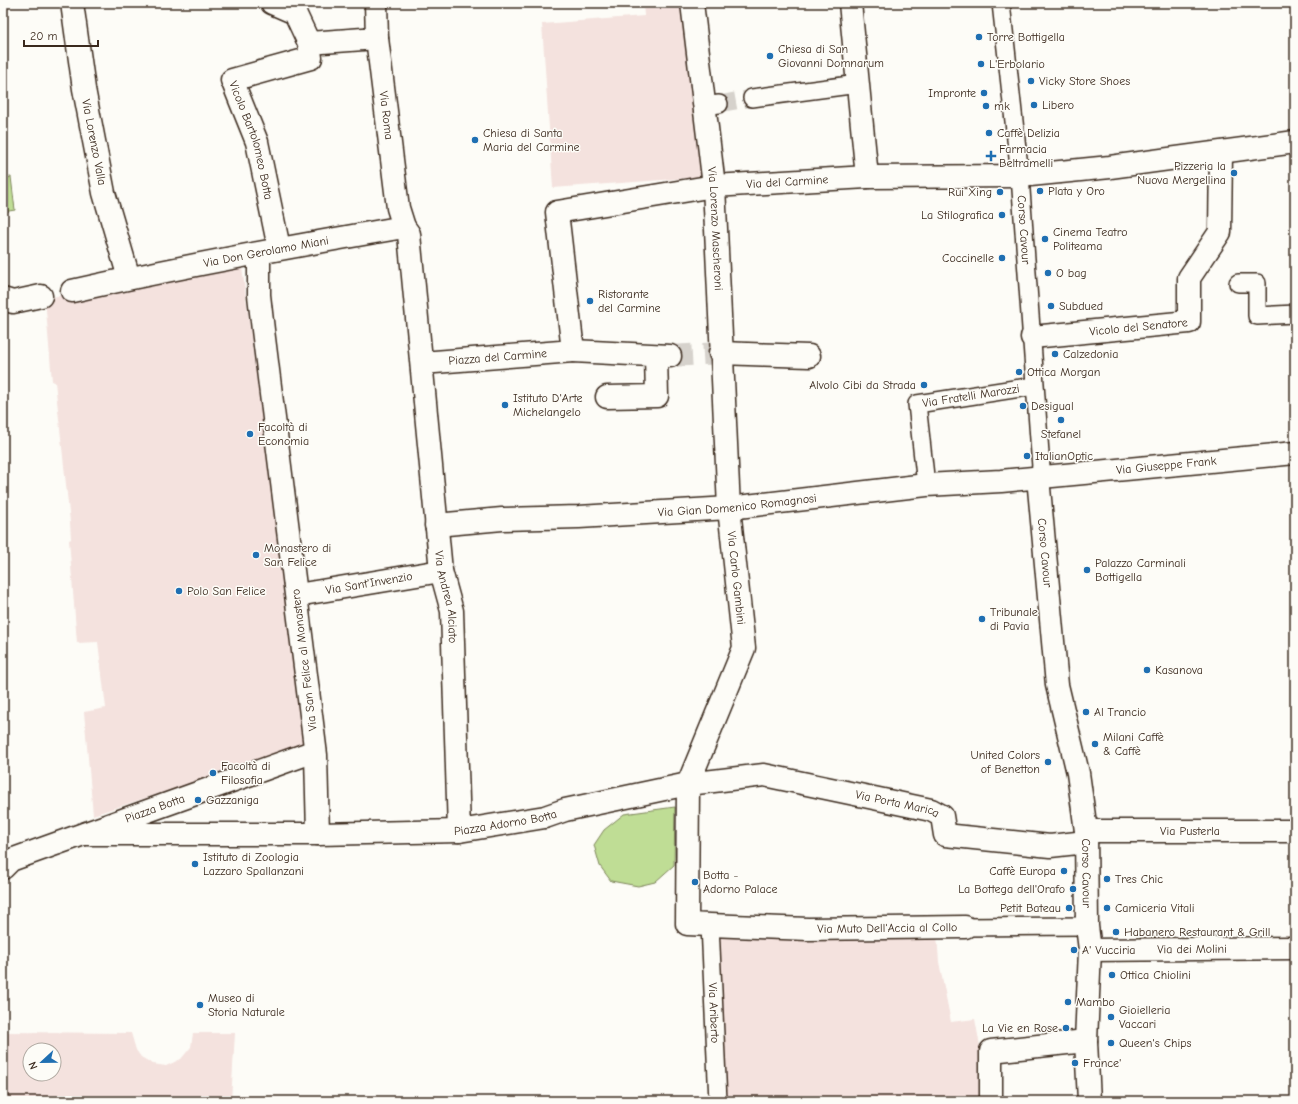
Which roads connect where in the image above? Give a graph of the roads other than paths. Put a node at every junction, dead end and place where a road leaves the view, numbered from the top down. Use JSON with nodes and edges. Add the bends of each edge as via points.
{"nodes":[{"id":1,"x":72,"y":3,"type":"edge"},
{"id":2,"x":272,"y":3,"type":"edge"},
{"id":3,"x":376,"y":3,"type":"edge"},
{"id":4,"x":692,"y":3,"type":"edge"},
{"id":5,"x":850,"y":3,"type":"edge"},
{"id":6,"x":1001,"y":3,"type":"edge"},
{"id":7,"x":377,"y":38,"type":"junction"},
{"id":8,"x":309,"y":43,"type":"junction"},
{"id":9,"x":858,"y":84,"type":"junction"},
{"id":10,"x":752,"y":98,"type":"tunnel mouth"},
{"id":11,"x":1295,"y":142,"type":"edge"},
{"id":12,"x":1221,"y":153,"type":"junction"},
{"id":13,"x":1020,"y":176,"type":"junction"},
{"id":14,"x":867,"y":177,"type":"junction"},
{"id":15,"x":714,"y":186,"type":"junction"},
{"id":16,"x":404,"y":227,"type":"junction"},
{"id":17,"x":269,"y":251,"type":"junction"},
{"id":18,"x":129,"y":278,"type":"junction"},
{"id":19,"x":1238,"y":283,"type":"dead end"},
{"id":20,"x":72,"y":291,"type":"dead end"},
{"id":21,"x":41,"y":296,"type":"dead end"},
{"id":22,"x":3,"y":300,"type":"edge"},
{"id":23,"x":1295,"y":314,"type":"edge"},
{"id":24,"x":1032,"y":337,"type":"junction"},
{"id":25,"x":573,"y":351,"type":"junction"},
{"id":26,"x":720,"y":353,"type":"junction"},
{"id":27,"x":809,"y":356,"type":"dead end"},
{"id":28,"x":422,"y":363,"type":"junction"},
{"id":29,"x":1034,"y":386,"type":"junction"},
{"id":30,"x":607,"y":396,"type":"dead end"},
{"id":31,"x":1295,"y":453,"type":"edge"},
{"id":32,"x":1038,"y":477,"type":"junction"},
{"id":33,"x":926,"y":485,"type":"junction"},
{"id":34,"x":729,"y":508,"type":"junction"},
{"id":35,"x":436,"y":525,"type":"junction"},
{"id":36,"x":441,"y":571,"type":"junction"},
{"id":37,"x":297,"y":595,"type":"junction"},
{"id":38,"x":316,"y":751,"type":"junction"},
{"id":39,"x":764,"y":775,"type":"joint"},
{"id":40,"x":688,"y":784,"type":"junction"},
{"id":41,"x":459,"y":831,"type":"junction"},
{"id":42,"x":1295,"y":831,"type":"edge"},
{"id":43,"x":85,"y":834,"type":"junction"},
{"id":44,"x":318,"y":834,"type":"junction"},
{"id":45,"x":1086,"y":837,"type":"junction"},
{"id":46,"x":3,"y":868,"type":"edge"},
{"id":47,"x":710,"y":925,"type":"junction"},
{"id":48,"x":1087,"y":926,"type":"junction"},
{"id":49,"x":965,"y":927,"type":"joint"},
{"id":50,"x":1295,"y":948,"type":"edge"},
{"id":51,"x":1090,"y":950,"type":"junction"},
{"id":52,"x":1086,"y":1041,"type":"junction"},
{"id":53,"x":718,"y":1101,"type":"edge"},
{"id":54,"x":991,"y":1101,"type":"edge"},
{"id":55,"x":1088,"y":1101,"type":"edge"}],
"edges":[{"from":1,"to":18,"type":"street","name":"Via Lorenzo Valla","via":[[84,89],[104,193]]},
{"from":2,"to":8,"type":"street","via":[[295,13]]},
{"from":3,"to":7,"type":"street","name":"Via Roma"},
{"from":4,"to":15,"type":"street","name":"Via Lorenzo Mascheroni","via":[[711,105]]},
{"from":5,"to":9,"type":"street"},
{"from":6,"to":13,"type":"street","name":"Corso Cavour"},
{"from":7,"to":8,"type":"street"},
{"from":7,"to":16,"type":"street","name":"Via Roma","via":[[398,208]]},
{"from":8,"to":17,"type":"street","name":"Vicolo Bartolomeo Botta","via":[[311,58],[232,80],[257,142]]},
{"from":9,"to":10,"type":"street"},
{"from":9,"to":14,"type":"street"},
{"from":11,"to":12,"type":"street","name":"Via del Carmine"},
{"from":12,"to":13,"type":"street","name":"Via del Carmine"},
{"from":12,"to":24,"type":"street","name":"Vicolo del Senatore","via":[[1220,232],[1189,278],[1188,322]]},
{"from":13,"to":14,"type":"street","name":"Via del Carmine"},
{"from":13,"to":24,"type":"street","name":"Corso Cavour"},
{"from":14,"to":15,"type":"street","name":"Via del Carmine"},
{"from":15,"to":25,"type":"street","name":"Via del Carmine","via":[[557,212]]},
{"from":15,"to":26,"type":"street","name":"Via Lorenzo Mascheroni"},
{"from":16,"to":17,"type":"street","name":"Via Don Gerolamo Miani"},
{"from":16,"to":28,"type":"street","via":[[409,234]]},
{"from":17,"to":18,"type":"street","name":"Via Don Gerolamo Miani"},
{"from":17,"to":37,"type":"street","name":"Via San Felice al Monastero","via":[[259,295]]},
{"from":18,"to":20,"type":"street","name":"Via Don Gerolamo Miani"},
{"from":19,"to":23,"type":"street","via":[[1257,283],[1257,316]]},
{"from":21,"to":22,"type":"street","via":[[13,302]]},
{"from":24,"to":29,"type":"street","name":"Corso Cavour"},
{"from":25,"to":28,"type":"street","name":"Piazza del Carmine"},
{"from":25,"to":30,"type":"street","name":"Piazza del Carmine","via":[[663,356],[657,396]]},
{"from":26,"to":27,"type":"street"},
{"from":26,"to":34,"type":"street","name":"Via Lorenzo Mascheroni"},
{"from":28,"to":35,"type":"street","name":"Via Andrea Alciato"},
{"from":29,"to":32,"type":"street","name":"Corso Cavour","via":[[1042,467]]},
{"from":29,"to":33,"type":"street","name":"Via Fratelli Marozzi","via":[[916,404]]},
{"from":31,"to":32,"type":"street","name":"Via Giuseppe Frank"},
{"from":32,"to":33,"type":"street","name":"Via Gian Domenico Romagnosi"},
{"from":32,"to":45,"type":"street","name":"Corso Cavour","via":[[1057,685],[1078,773]]},
{"from":33,"to":34,"type":"street","name":"Via Gian Domenico Romagnosi"},
{"from":34,"to":35,"type":"street","name":"Via Gian Domenico Romagnosi","via":[[502,519]]},
{"from":34,"to":40,"type":"street","name":"Via Carlo Gambini","via":[[744,648]]},
{"from":35,"to":36,"type":"street","name":"Via Andrea Alciato"},
{"from":36,"to":37,"type":"street","name":"Via Sant'Invenzio"},
{"from":36,"to":41,"type":"street","name":"Via Andrea Alciato","via":[[452,611]]},
{"from":37,"to":38,"type":"street","name":"Via San Felice al Monastero"},
{"from":38,"to":43,"type":"street","name":"Piazza Botta"},
{"from":38,"to":44,"type":"street","name":"Via San Felice al Monastero"},
{"from":39,"to":40,"type":"street","name":"Piazza Adorno Botta"},
{"from":39,"to":45,"type":"street","name":"Via Porta Marica","via":[[931,810],[942,816],[945,835],[1050,846]]},
{"from":40,"to":41,"type":"street","name":"Piazza Adorno Botta","via":[[565,810],[545,817]]},
{"from":40,"to":47,"type":"street","name":"Via Muto Dell'Accia al Collo","via":[[687,924]]},
{"from":41,"to":44,"type":"street","name":"Piazza Adorno Botta"},
{"from":42,"to":45,"type":"street","name":"Via Pusterla"},
{"from":43,"to":44,"type":"street"},
{"from":43,"to":46,"type":"street","name":"Piazza Botta","via":[[10,860]]},
{"from":45,"to":48,"type":"street","name":"Corso Cavour"},
{"from":47,"to":49,"type":"street","name":"Via Muto Dell'Accia al Collo","via":[[808,929]]},
{"from":47,"to":53,"type":"street","name":"Via Ariberto"},
{"from":48,"to":49,"type":"street","name":"Via Muto Dell'Accia al Collo"},
{"from":48,"to":51,"type":"street","name":"Corso Cavour"},
{"from":50,"to":51,"type":"street","name":"Via dei Molini"},
{"from":51,"to":52,"type":"street","name":"Corso Cavour"},
{"from":52,"to":54,"type":"street","via":[[991,1051]]},
{"from":52,"to":55,"type":"street","name":"Corso Cavour"}]}
